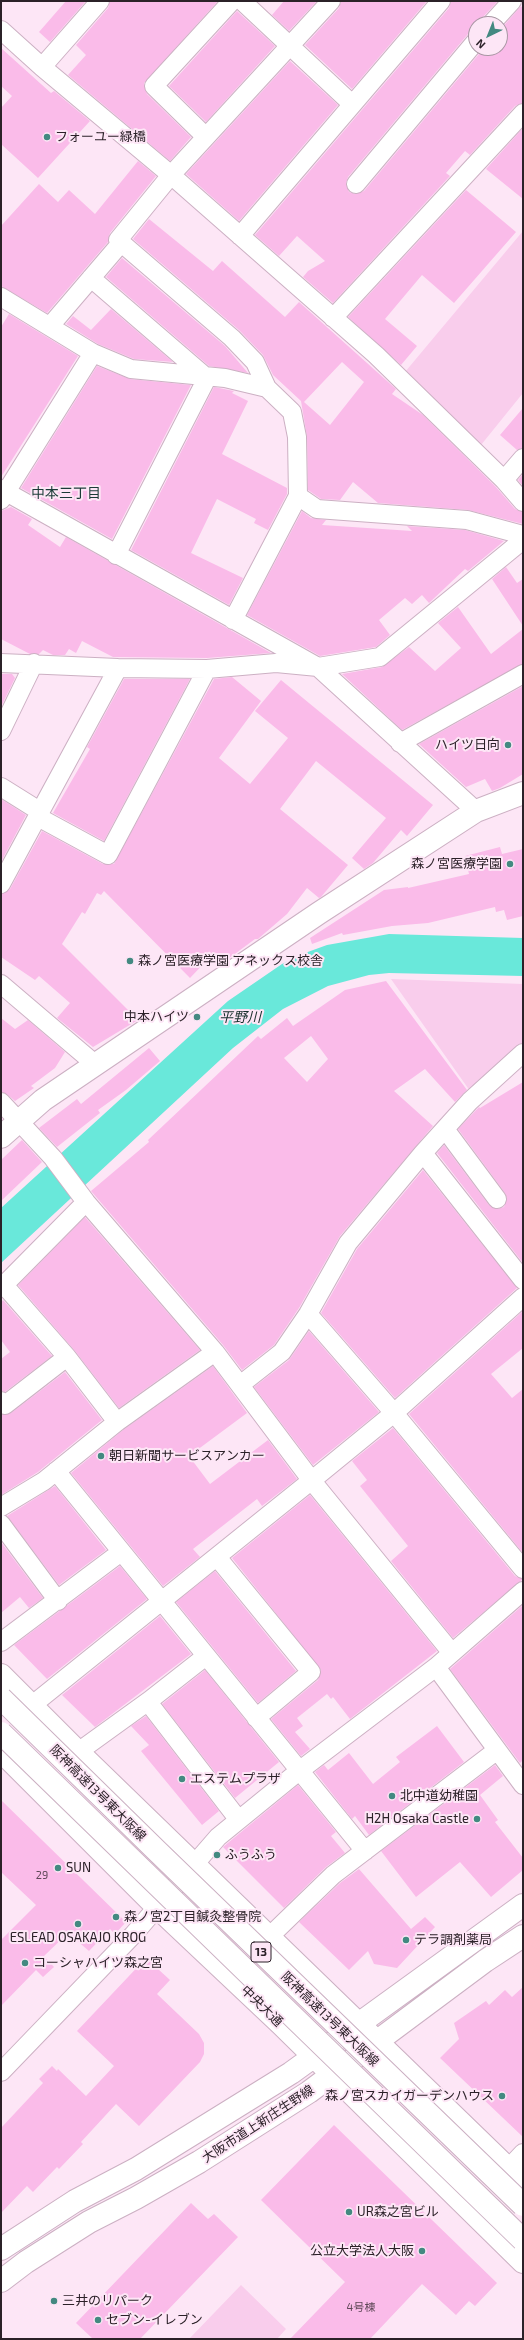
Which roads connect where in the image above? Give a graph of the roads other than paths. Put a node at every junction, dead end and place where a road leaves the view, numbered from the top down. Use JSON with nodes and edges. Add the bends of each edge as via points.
{"nodes":[{"id":1,"x":100,"y":1,"type":"edge"},
{"id":2,"x":232,"y":1,"type":"edge"},
{"id":3,"x":242,"y":1,"type":"edge"},
{"id":4,"x":331,"y":1,"type":"edge"},
{"id":5,"x":441,"y":1,"type":"edge"},
{"id":6,"x":512,"y":1,"type":"edge"},
{"id":7,"x":498,"y":16,"type":"edge"},
{"id":8,"x":5,"y":40,"type":"edge"},
{"id":9,"x":290,"y":46,"type":"junction"},
{"id":10,"x":468,"y":51,"type":"edge"},
{"id":11,"x":42,"y":67,"type":"junction"},
{"id":12,"x":352,"y":104,"type":"junction"},
{"id":13,"x":523,"y":113,"type":"edge"},
{"id":14,"x":206,"y":137,"type":"junction"},
{"id":15,"x":171,"y":175,"type":"junction"},
{"id":16,"x":356,"y":184,"type":"dead end"},
{"id":17,"x":240,"y":236,"type":"junction"},
{"id":18,"x":121,"y":243,"type":"junction"},
{"id":19,"x":91,"y":278,"type":"junction"},
{"id":20,"x":3,"y":304,"type":"edge"},
{"id":21,"x":334,"y":318,"type":"junction"},
{"id":22,"x":50,"y":326,"type":"junction"},
{"id":23,"x":93,"y":353,"type":"junction"},
{"id":24,"x":207,"y":378,"type":"junction"},
{"id":25,"x":267,"y":388,"type":"junction"},
{"id":26,"x":523,"y":458,"type":"edge"},
{"id":27,"x":504,"y":480,"type":"junction"},
{"id":28,"x":3,"y":494,"type":"edge"},
{"id":29,"x":298,"y":496,"type":"junction"},
{"id":30,"x":523,"y":502,"type":"edge"},
{"id":31,"x":523,"y":535,"type":"edge"},
{"id":32,"x":523,"y":540,"type":"edge"},
{"id":33,"x":116,"y":555,"type":"junction"},
{"id":34,"x":233,"y":620,"type":"junction"},
{"id":35,"x":1,"y":664,"type":"edge"},
{"id":36,"x":34,"y":664,"type":"junction"},
{"id":37,"x":318,"y":667,"type":"junction"},
{"id":38,"x":118,"y":668,"type":"junction"},
{"id":39,"x":207,"y":669,"type":"junction"},
{"id":40,"x":523,"y":674,"type":"edge"},
{"id":41,"x":1,"y":731,"type":"edge"},
{"id":42,"x":400,"y":743,"type":"junction"},
{"id":43,"x":1,"y":787,"type":"edge"},
{"id":44,"x":523,"y":793,"type":"edge"},
{"id":45,"x":476,"y":811,"type":"junction"},
{"id":46,"x":40,"y":814,"type":"junction"},
{"id":47,"x":1,"y":884,"type":"edge"},
{"id":48,"x":1,"y":984,"type":"edge"},
{"id":49,"x":523,"y":1053,"type":"edge"},
{"id":50,"x":95,"y":1064,"type":"junction"},
{"id":51,"x":516,"y":1069,"type":"edge"},
{"id":52,"x":1,"y":1102,"type":"edge"},
{"id":53,"x":19,"y":1120,"type":"junction"},
{"id":54,"x":445,"y":1129,"type":"junction"},
{"id":55,"x":1,"y":1137,"type":"edge"},
{"id":56,"x":423,"y":1154,"type":"junction"},
{"id":57,"x":497,"y":1198,"type":"dead end"},
{"id":58,"x":84,"y":1199,"type":"junction"},
{"id":59,"x":523,"y":1280,"type":"edge"},
{"id":60,"x":3,"y":1287,"type":"edge"},
{"id":61,"x":523,"y":1297,"type":"edge"},
{"id":62,"x":308,"y":1314,"type":"junction"},
{"id":63,"x":215,"y":1352,"type":"junction"},
{"id":64,"x":67,"y":1357,"type":"junction"},
{"id":65,"x":240,"y":1385,"type":"junction"},
{"id":66,"x":1,"y":1401,"type":"edge"},
{"id":67,"x":394,"y":1413,"type":"junction"},
{"id":68,"x":117,"y":1422,"type":"junction"},
{"id":69,"x":56,"y":1471,"type":"junction"},
{"id":70,"x":312,"y":1480,"type":"junction"},
{"id":71,"x":1,"y":1507,"type":"edge"},
{"id":72,"x":1,"y":1524,"type":"edge"},
{"id":73,"x":121,"y":1552,"type":"junction"},
{"id":74,"x":217,"y":1557,"type":"junction"},
{"id":75,"x":523,"y":1568,"type":"edge"},
{"id":76,"x":523,"y":1591,"type":"edge"},
{"id":77,"x":58,"y":1601,"type":"junction"},
{"id":78,"x":162,"y":1602,"type":"junction"},
{"id":79,"x":1,"y":1642,"type":"edge"},
{"id":80,"x":452,"y":1653,"type":"junction"},
{"id":81,"x":206,"y":1656,"type":"junction"},
{"id":82,"x":436,"y":1667,"type":"junction"},
{"id":83,"x":1,"y":1675,"type":"edge"},
{"id":84,"x":1,"y":1698,"type":"edge"},
{"id":85,"x":148,"y":1702,"type":"junction"},
{"id":86,"x":31,"y":1706,"type":"junction"},
{"id":87,"x":256,"y":1718,"type":"junction"},
{"id":88,"x":1,"y":1733,"type":"edge"},
{"id":89,"x":1,"y":1751,"type":"edge"},
{"id":90,"x":496,"y":1751,"type":"junction"},
{"id":91,"x":78,"y":1752,"type":"junction"},
{"id":92,"x":299,"y":1771,"type":"junction"},
{"id":93,"x":523,"y":1785,"type":"edge"},
{"id":94,"x":238,"y":1819,"type":"junction"},
{"id":95,"x":365,"y":1851,"type":"junction"},
{"id":96,"x":194,"y":1864,"type":"junction"},
{"id":97,"x":523,"y":1905,"type":"edge"},
{"id":98,"x":157,"y":1907,"type":"junction"},
{"id":99,"x":270,"y":1936,"type":"junction"},
{"id":100,"x":523,"y":1936,"type":"edge"},
{"id":101,"x":360,"y":2024,"type":"junction"},
{"id":102,"x":377,"y":2040,"type":"junction"},
{"id":103,"x":314,"y":2058,"type":"junction"},
{"id":104,"x":1,"y":2072,"type":"edge"},
{"id":105,"x":332,"y":2076,"type":"junction"},
{"id":106,"x":523,"y":2153,"type":"edge"},
{"id":107,"x":515,"y":2176,"type":"edge"},
{"id":108,"x":523,"y":2205,"type":"edge"},
{"id":109,"x":523,"y":2240,"type":"edge"},
{"id":110,"x":1,"y":2249,"type":"edge"},
{"id":111,"x":523,"y":2262,"type":"edge"},
{"id":112,"x":2,"y":2279,"type":"edge"}],
"edges":[{"from":1,"to":11,"type":"street"},
{"from":2,"to":14,"type":"street","via":[[154,86]]},
{"from":3,"to":9,"type":"street"},
{"from":4,"to":9,"type":"street"},
{"from":5,"to":12,"type":"street"},
{"from":6,"to":7,"type":"street"},
{"from":8,"to":11,"type":"street"},
{"from":9,"to":12,"type":"street"},
{"from":9,"to":14,"type":"street"},
{"from":10,"to":16,"type":"street"},
{"from":11,"to":15,"type":"street"},
{"from":12,"to":17,"type":"street"},
{"from":13,"to":21,"type":"street"},
{"from":14,"to":15,"type":"street"},
{"from":15,"to":17,"type":"street"},
{"from":15,"to":18,"type":"street","via":[[118,240]]},
{"from":17,"to":21,"type":"street"},
{"from":18,"to":19,"type":"street"},
{"from":18,"to":25,"type":"street","via":[[232,338],[255,362]]},
{"from":19,"to":22,"type":"street"},
{"from":19,"to":24,"type":"street"},
{"from":20,"to":22,"type":"street"},
{"from":21,"to":27,"type":"street","via":[[376,355]]},
{"from":22,"to":23,"type":"street"},
{"from":23,"to":24,"type":"street","via":[[131,369]]},
{"from":23,"to":28,"type":"street"},
{"from":24,"to":25,"type":"street","via":[[225,378]]},
{"from":24,"to":33,"type":"street"},
{"from":25,"to":29,"type":"street","via":[[292,412],[297,437]]},
{"from":26,"to":27,"type":"street"},
{"from":27,"to":30,"type":"street"},
{"from":28,"to":33,"type":"street"},
{"from":29,"to":31,"type":"street","via":[[317,509],[467,520]]},
{"from":29,"to":34,"type":"street"},
{"from":32,"to":37,"type":"street","via":[[380,657]]},
{"from":33,"to":34,"type":"street"},
{"from":34,"to":37,"type":"street"},
{"from":35,"to":36,"type":"street"},
{"from":36,"to":38,"type":"street"},
{"from":36,"to":41,"type":"street"},
{"from":37,"to":39,"type":"street","via":[[276,663]]},
{"from":37,"to":42,"type":"street"},
{"from":38,"to":39,"type":"street"},
{"from":38,"to":46,"type":"street"},
{"from":39,"to":46,"type":"street","via":[[108,855]]},
{"from":40,"to":42,"type":"street"},
{"from":42,"to":45,"type":"street"},
{"from":43,"to":46,"type":"street"},
{"from":44,"to":45,"type":"main road"},
{"from":45,"to":50,"type":"main road"},
{"from":46,"to":47,"type":"street"},
{"from":48,"to":50,"type":"street"},
{"from":49,"to":51,"type":"street"},
{"from":50,"to":53,"type":"main road"},
{"from":51,"to":54,"type":"street","via":[[470,1101]]},
{"from":52,"to":53,"type":"street"},
{"from":53,"to":55,"type":"main road"},
{"from":53,"to":58,"type":"street","via":[[53,1158]]},
{"from":54,"to":56,"type":"street"},
{"from":54,"to":57,"type":"street"},
{"from":56,"to":59,"type":"street"},
{"from":56,"to":62,"type":"street","via":[[348,1243]]},
{"from":58,"to":60,"type":"street"},
{"from":58,"to":63,"type":"street"},
{"from":60,"to":64,"type":"street"},
{"from":61,"to":67,"type":"street"},
{"from":62,"to":65,"type":"street","via":[[282,1352]]},
{"from":62,"to":67,"type":"street"},
{"from":63,"to":65,"type":"street"},
{"from":63,"to":68,"type":"street"},
{"from":64,"to":66,"type":"street","via":[[5,1405]]},
{"from":64,"to":68,"type":"street"},
{"from":65,"to":70,"type":"street"},
{"from":67,"to":70,"type":"street"},
{"from":67,"to":75,"type":"street"},
{"from":68,"to":69,"type":"street"},
{"from":69,"to":71,"type":"street"},
{"from":69,"to":73,"type":"street"},
{"from":70,"to":74,"type":"street"},
{"from":70,"to":80,"type":"street"},
{"from":72,"to":77,"type":"street"},
{"from":73,"to":77,"type":"street"},
{"from":73,"to":78,"type":"street"},
{"from":74,"to":78,"type":"street"},
{"from":74,"to":87,"type":"street","via":[[311,1672]]},
{"from":76,"to":80,"type":"street"},
{"from":77,"to":79,"type":"street"},
{"from":78,"to":81,"type":"street"},
{"from":78,"to":86,"type":"street"},
{"from":80,"to":82,"type":"street"},
{"from":81,"to":85,"type":"street"},
{"from":81,"to":87,"type":"street"},
{"from":82,"to":90,"type":"street"},
{"from":82,"to":92,"type":"street"},
{"from":83,"to":86,"type":"main road"},
{"from":84,"to":108,"type":"main road","name":"阪神高速13号東大阪線","number":"13","bridge":true},
{"from":85,"to":91,"type":"street"},
{"from":85,"to":94,"type":"street"},
{"from":86,"to":91,"type":"main road"},
{"from":87,"to":92,"type":"street"},
{"from":88,"to":109,"type":"main road","name":"阪神高速13号東大阪線","number":"13","bridge":true},
{"from":89,"to":98,"type":"main road","name":"中央大通"},
{"from":90,"to":93,"type":"street"},
{"from":90,"to":95,"type":"street"},
{"from":91,"to":96,"type":"main road"},
{"from":92,"to":94,"type":"street"},
{"from":92,"to":95,"type":"street"},
{"from":94,"to":96,"type":"street"},
{"from":95,"to":99,"type":"street","via":[[333,1875]]},
{"from":96,"to":98,"type":"street"},
{"from":96,"to":99,"type":"main road"},
{"from":97,"to":101,"type":"main road","name":"大阪市道上新庄生野線"},
{"from":98,"to":103,"type":"main road","name":"中央大通"},
{"from":98,"to":104,"type":"street"},
{"from":99,"to":101,"type":"main road"},
{"from":100,"to":102,"type":"main road","name":"大阪市道上新庄生野線"},
{"from":101,"to":102,"type":"main road"},
{"from":101,"to":103,"type":"main road","name":"大阪市道上新庄生野線"},
{"from":102,"to":105,"type":"main road","name":"大阪市道上新庄生野線"},
{"from":102,"to":107,"type":"main road"},
{"from":103,"to":105,"type":"main road","name":"中央大通"},
{"from":103,"to":110,"type":"main road","name":"大阪市道上新庄生野線","via":[[143,2165],[75,2201]]},
{"from":105,"to":111,"type":"main road","name":"中央大通"},
{"from":105,"to":112,"type":"main road","name":"大阪市道上新庄生野線","via":[[199,2162],[89,2222]]},
{"from":106,"to":107,"type":"street"}]}
